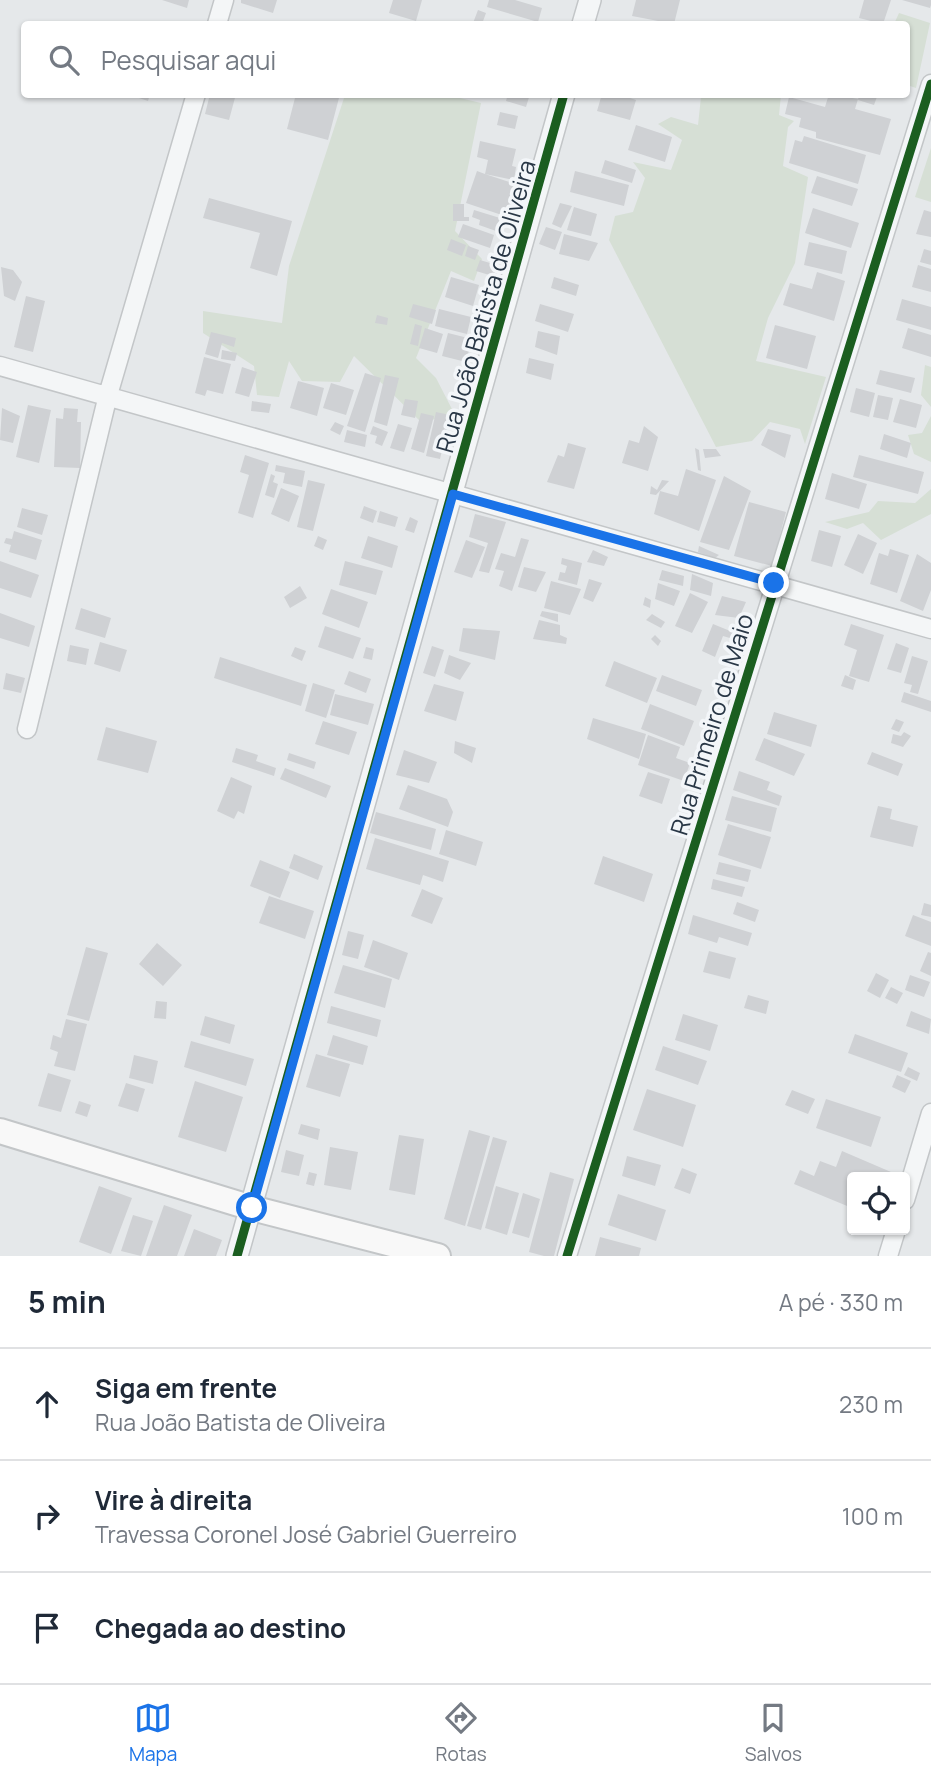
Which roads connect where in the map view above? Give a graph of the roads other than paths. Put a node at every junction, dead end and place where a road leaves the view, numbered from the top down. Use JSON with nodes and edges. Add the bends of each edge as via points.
{"nodes":[{"id":1,"x":224,"y":0,"type":"edge"},
{"id":2,"x":590,"y":0,"type":"edge"},
{"id":3,"x":218,"y":21,"type":"edge"},
{"id":4,"x":584,"y":21,"type":"edge"},
{"id":5,"x":931,"y":84,"type":"edge"},
{"id":6,"x":195,"y":98,"type":"edge"},
{"id":7,"x":563,"y":98,"type":"edge"},
{"id":8,"x":0,"y":366,"type":"edge"},
{"id":9,"x":107,"y":395,"type":"junction"},
{"id":10,"x":453,"y":494,"type":"junction"},
{"id":11,"x":774,"y":583,"type":"junction"},
{"id":12,"x":931,"y":628,"type":"edge"},
{"id":13,"x":27,"y":729,"type":"dead end"},
{"id":14,"x":931,"y":1113,"type":"edge"},
{"id":15,"x":0,"y":1131,"type":"edge"},
{"id":16,"x":910,"y":1183,"type":"edge"},
{"id":17,"x":252,"y":1208,"type":"junction"},
{"id":18,"x":894,"y":1235,"type":"edge"},
{"id":19,"x":237,"y":1256,"type":"edge"},
{"id":20,"x":439,"y":1256,"type":"edge"},
{"id":21,"x":568,"y":1256,"type":"edge"},
{"id":22,"x":888,"y":1256,"type":"edge"}],
"edges":[{"from":1,"to":3,"type":"street"},
{"from":2,"to":4,"type":"street"},
{"from":5,"to":11,"type":"street","name":"Rua Primeiro de Maio"},
{"from":6,"to":9,"type":"street"},
{"from":7,"to":10,"type":"street","name":"Rua João Batista de Oliveira"},
{"from":8,"to":9,"type":"street"},
{"from":9,"to":10,"type":"street"},
{"from":9,"to":13,"type":"street"},
{"from":10,"to":11,"type":"street"},
{"from":10,"to":17,"type":"street","name":"Rua João Batista de Oliveira"},
{"from":11,"to":12,"type":"street"},
{"from":11,"to":21,"type":"street","name":"Rua Primeiro de Maio"},
{"from":14,"to":16,"type":"street"},
{"from":15,"to":17,"type":"main road"},
{"from":17,"to":19,"type":"street","name":"Rua João Batista de Oliveira"},
{"from":17,"to":20,"type":"main road"},
{"from":18,"to":22,"type":"street"}]}
